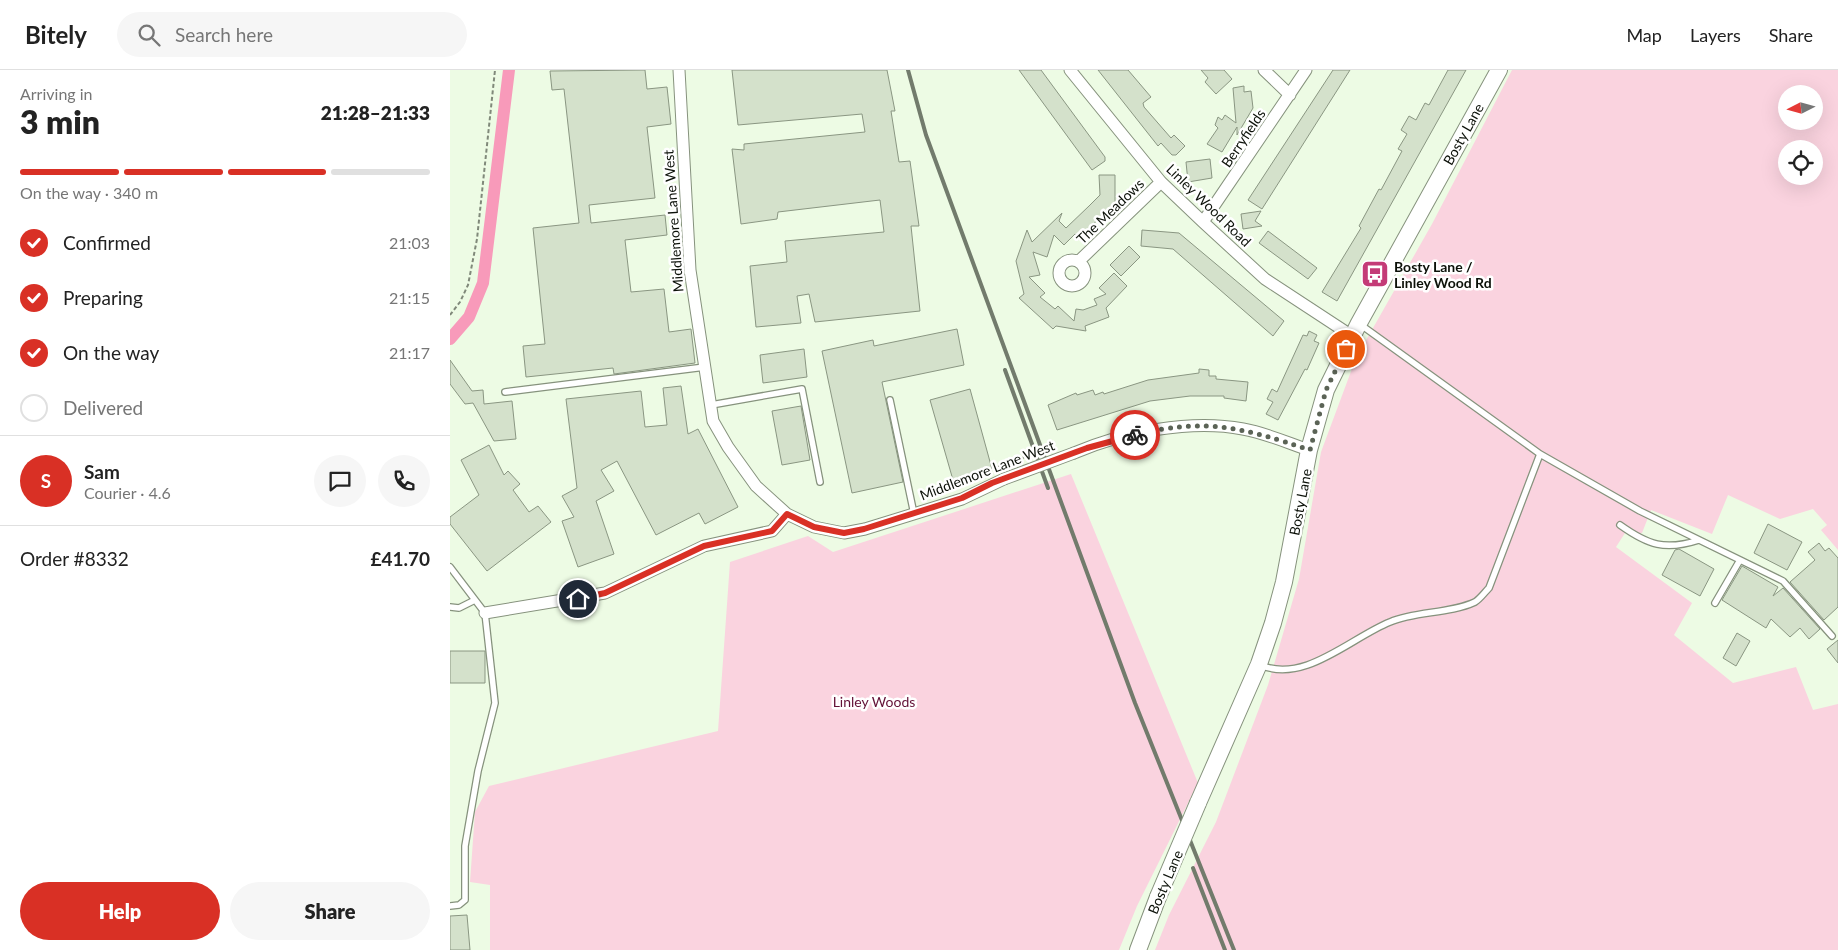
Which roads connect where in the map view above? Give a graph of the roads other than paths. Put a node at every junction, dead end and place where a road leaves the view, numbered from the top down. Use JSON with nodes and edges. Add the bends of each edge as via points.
{"nodes":[{"id":1,"x":679,"y":70,"type":"edge"},
{"id":2,"x":1070,"y":70,"type":"edge"},
{"id":3,"x":1264,"y":70,"type":"edge"},
{"id":4,"x":1306,"y":70,"type":"edge"},
{"id":5,"x":1498,"y":70,"type":"edge"},
{"id":6,"x":1290,"y":96,"type":"junction"},
{"id":7,"x":1162,"y":182,"type":"junction"},
{"id":8,"x":1203,"y":222,"type":"junction"},
{"id":9,"x":1079,"y":261,"type":"dead end"},
{"id":10,"x":1356,"y":330,"type":"junction"},
{"id":11,"x":705,"y":367,"type":"junction"},
{"id":12,"x":505,"y":392,"type":"dead end"},
{"id":13,"x":890,"y":400,"type":"dead end"},
{"id":14,"x":711,"y":405,"type":"junction"},
{"id":15,"x":1310,"y":450,"type":"junction"},
{"id":16,"x":1540,"y":454,"type":"junction"},
{"id":17,"x":820,"y":482,"type":"dead end"},
{"id":18,"x":787,"y":514,"type":"junction"},
{"id":19,"x":914,"y":514,"type":"junction"},
{"id":20,"x":1620,"y":526,"type":"dead end"},
{"id":21,"x":1700,"y":540,"type":"junction"},
{"id":22,"x":1740,"y":560,"type":"junction"},
{"id":23,"x":450,"y":567,"type":"edge"},
{"id":24,"x":475,"y":600,"type":"junction"},
{"id":25,"x":1716,"y":603,"type":"dead end"},
{"id":26,"x":450,"y":607,"type":"edge"},
{"id":27,"x":485,"y":613,"type":"junction"},
{"id":28,"x":1832,"y":636,"type":"dead end"},
{"id":29,"x":1259,"y":664,"type":"junction"},
{"id":30,"x":450,"y":906,"type":"edge"},
{"id":31,"x":1138,"y":950,"type":"edge"}],
"edges":[{"from":1,"to":11,"type":"street","name":"Middlemore Lane West","via":[[690,270]]},
{"from":2,"to":7,"type":"street","name":"Linley Wood Road"},
{"from":3,"to":6,"type":"street"},
{"from":4,"to":6,"type":"street","name":"Berryfields"},
{"from":5,"to":10,"type":"main road","name":"Bosty Lane"},
{"from":6,"to":8,"type":"street","name":"Berryfields"},
{"from":7,"to":8,"type":"street","name":"Linley Wood Road"},
{"from":7,"to":9,"type":"street","name":"The Meadows"},
{"from":8,"to":10,"type":"street","name":"Linley Wood Road","via":[[1266,278]]},
{"from":10,"to":15,"type":"main road","name":"Bosty Lane","via":[[1326,390]]},
{"from":10,"to":16,"type":"lane"},
{"from":11,"to":12,"type":"lane"},
{"from":11,"to":14,"type":"street","name":"Middlemore Lane West"},
{"from":13,"to":19,"type":"lane"},
{"from":14,"to":17,"type":"lane","via":[[802,388]]},
{"from":14,"to":18,"type":"street","name":"Middlemore Lane West","via":[[713,421],[728,447],[756,486]]},
{"from":15,"to":19,"type":"street","name":"Middlemore Lane West","bridge":true,"via":[[1244,429],[1202,424],[1153,430],[1074,453]]},
{"from":15,"to":29,"type":"main road","name":"Bosty Lane","via":[[1284,582]]},
{"from":16,"to":21,"type":"lane","via":[[1640,511]]},
{"from":16,"to":29,"type":"lane","via":[[1489,588],[1477,601],[1392,621],[1362,635],[1343,649],[1301,666],[1271,669]]},
{"from":18,"to":19,"type":"street","name":"Middlemore Lane West","via":[[814,527],[844,533]]},
{"from":18,"to":27,"type":"street","via":[[772,531],[704,546],[605,593]]},
{"from":20,"to":21,"type":"lane","via":[[1650,544],[1687,544]]},
{"from":21,"to":22,"type":"lane"},
{"from":22,"to":25,"type":"lane"},
{"from":22,"to":28,"type":"lane","via":[[1783,581]]},
{"from":23,"to":24,"type":"lane"},
{"from":24,"to":26,"type":"lane","via":[[459,608]]},
{"from":24,"to":27,"type":"lane"},
{"from":27,"to":30,"type":"lane","via":[[495,703],[478,771],[466,846],[465,900]]},
{"from":29,"to":31,"type":"main road","name":"Bosty Lane","bridge":true}]}
